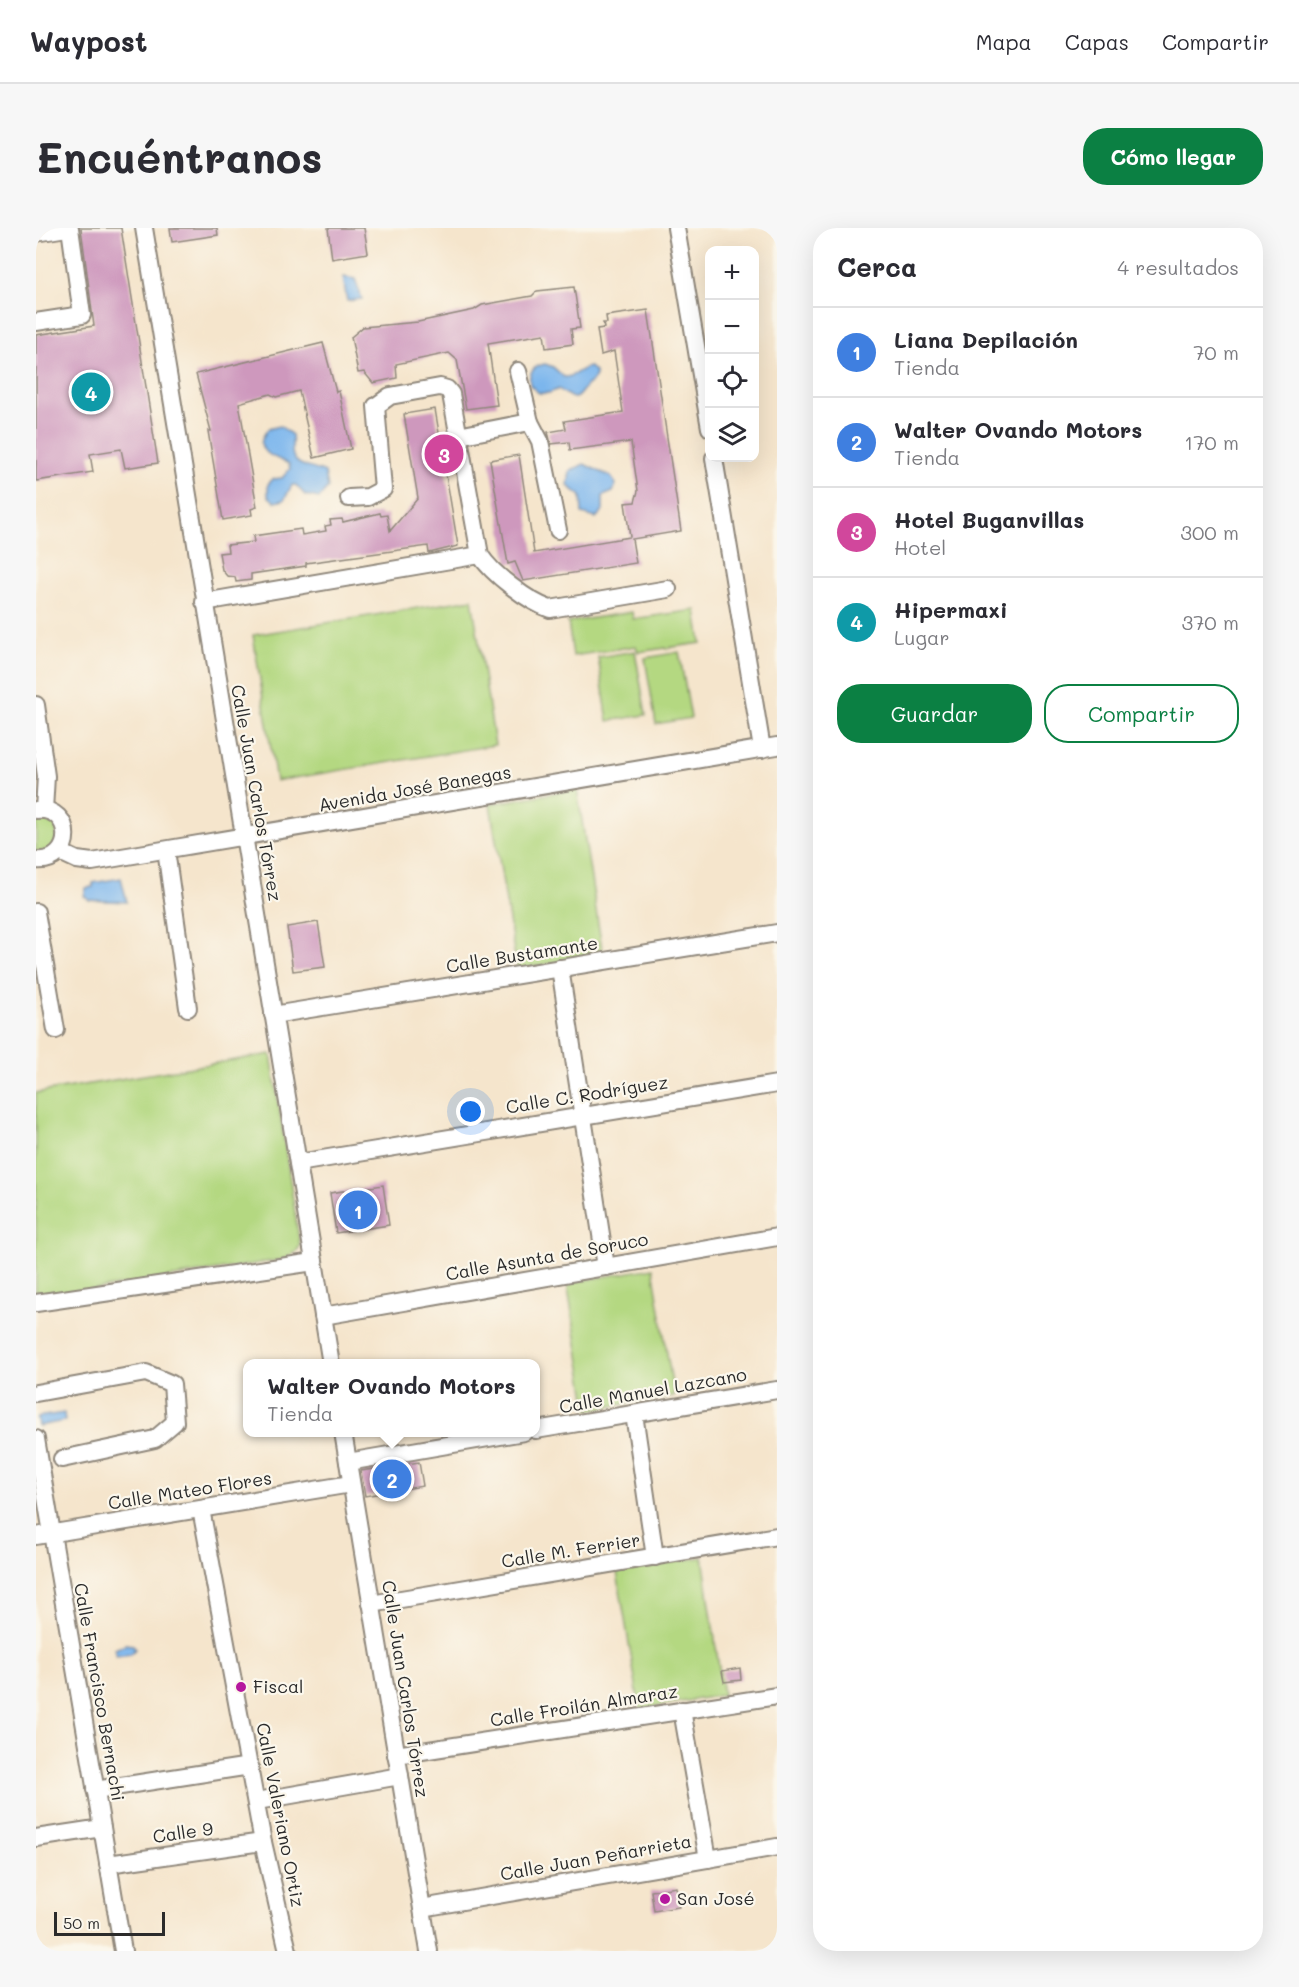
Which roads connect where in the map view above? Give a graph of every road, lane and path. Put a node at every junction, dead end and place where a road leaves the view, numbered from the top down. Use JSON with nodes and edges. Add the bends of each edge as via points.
{"nodes":[{"id":1,"x":68,"y":228,"type":"edge"},
{"id":2,"x":144,"y":228,"type":"edge"},
{"id":3,"x":676,"y":228,"type":"edge"},
{"id":4,"x":36,"y":233,"type":"edge"},
{"id":5,"x":36,"y":322,"type":"edge"},
{"id":6,"x":518,"y":371,"type":"dead end"},
{"id":7,"x":707,"y":408,"type":"edge"},
{"id":8,"x":530,"y":422,"type":"junction"},
{"id":9,"x":458,"y":436,"type":"junction"},
{"id":10,"x":715,"y":462,"type":"edge"},
{"id":11,"x":349,"y":498,"type":"dead end"},
{"id":12,"x":558,"y":530,"type":"dead end"},
{"id":13,"x":480,"y":555,"type":"junction"},
{"id":14,"x":668,"y":589,"type":"dead end"},
{"id":15,"x":204,"y":602,"type":"junction"},
{"id":16,"x":36,"y":705,"type":"edge"},
{"id":17,"x":770,"y":747,"type":"edge"},
{"id":18,"x":40,"y":763,"type":"edge"},
{"id":19,"x":40,"y":810,"type":"edge"},
{"id":20,"x":245,"y":838,"type":"junction"},
{"id":21,"x":166,"y":850,"type":"junction"},
{"id":22,"x":60,"y":852,"type":"junction"},
{"id":23,"x":36,"y":860,"type":"edge"},
{"id":24,"x":36,"y":912,"type":"edge"},
{"id":25,"x":777,"y":933,"type":"edge"},
{"id":26,"x":560,"y":968,"type":"junction"},
{"id":27,"x":188,"y":1008,"type":"dead end"},
{"id":28,"x":273,"y":1015,"type":"junction"},
{"id":29,"x":56,"y":1030,"type":"dead end"},
{"id":30,"x":777,"y":1084,"type":"edge"},
{"id":31,"x":583,"y":1115,"type":"junction"},
{"id":32,"x":298,"y":1163,"type":"junction"},
{"id":33,"x":777,"y":1237,"type":"edge"},
{"id":34,"x":314,"y":1262,"type":"junction"},
{"id":35,"x":606,"y":1267,"type":"junction"},
{"id":36,"x":36,"y":1303,"type":"edge"},
{"id":37,"x":323,"y":1316,"type":"junction"},
{"id":38,"x":330,"y":1359,"type":"edge"},
{"id":39,"x":777,"y":1390,"type":"edge"},
{"id":40,"x":36,"y":1393,"type":"edge"},
{"id":41,"x":634,"y":1414,"type":"junction"},
{"id":42,"x":540,"y":1429,"type":"edge"},
{"id":43,"x":344,"y":1437,"type":"edge"},
{"id":44,"x":495,"y":1437,"type":"edge"},
{"id":45,"x":36,"y":1439,"type":"edge"},
{"id":46,"x":62,"y":1459,"type":"dead end"},
{"id":47,"x":348,"y":1462,"type":"junction"},
{"id":48,"x":351,"y":1484,"type":"junction"},
{"id":49,"x":201,"y":1509,"type":"junction"},
{"id":50,"x":44,"y":1535,"type":"edge"},
{"id":51,"x":777,"y":1536,"type":"edge"},
{"id":52,"x":655,"y":1557,"type":"junction"},
{"id":53,"x":371,"y":1604,"type":"junction"},
{"id":54,"x":777,"y":1696,"type":"edge"},
{"id":55,"x":682,"y":1710,"type":"junction"},
{"id":56,"x":396,"y":1755,"type":"junction"},
{"id":57,"x":250,"y":1766,"type":"junction"},
{"id":58,"x":400,"y":1776,"type":"junction"},
{"id":59,"x":96,"y":1790,"type":"junction"},
{"id":60,"x":256,"y":1801,"type":"junction"},
{"id":61,"x":102,"y":1828,"type":"junction"},
{"id":62,"x":36,"y":1838,"type":"edge"},
{"id":63,"x":263,"y":1842,"type":"junction"},
{"id":64,"x":777,"y":1847,"type":"edge"},
{"id":65,"x":708,"y":1859,"type":"junction"},
{"id":66,"x":108,"y":1864,"type":"junction"},
{"id":67,"x":422,"y":1908,"type":"junction"},
{"id":68,"x":123,"y":1951,"type":"edge"},
{"id":69,"x":288,"y":1951,"type":"edge"},
{"id":70,"x":429,"y":1951,"type":"edge"}],
"edges":[{"from":1,"to":4,"type":"street"},
{"from":1,"to":5,"type":"street","via":[[82,315]]},
{"from":2,"to":15,"type":"street","name":"Calle Juan Carlos Tórrez"},
{"from":3,"to":7,"type":"street"},
{"from":6,"to":8,"type":"street"},
{"from":8,"to":9,"type":"street"},
{"from":8,"to":12,"type":"street","via":[[540,441]]},
{"from":9,"to":11,"type":"street","via":[[447,389],[390,396],[376,406],[383,489],[368,497]]},
{"from":9,"to":13,"type":"street"},
{"from":10,"to":17,"type":"street"},
{"from":13,"to":14,"type":"street","via":[[538,605],[550,609]]},
{"from":13,"to":15,"type":"street"},
{"from":15,"to":20,"type":"street","name":"Calle Juan Carlos Tórrez"},
{"from":16,"to":18,"type":"street"},
{"from":17,"to":20,"type":"street","name":"Avenida José Banegas"},
{"from":18,"to":19,"type":"street"},
{"from":19,"to":22,"type":"street","via":[[56,814],[66,829],[66,841]]},
{"from":20,"to":21,"type":"street","name":"Avenida José Banegas"},
{"from":20,"to":28,"type":"street","name":"Calle Juan Carlos Tórrez"},
{"from":21,"to":22,"type":"street","name":"Avenida José Banegas","via":[[92,862]]},
{"from":21,"to":27,"type":"street"},
{"from":22,"to":23,"type":"street","via":[[51,859]]},
{"from":24,"to":29,"type":"street"},
{"from":25,"to":26,"type":"street","name":"Calle Bustamante"},
{"from":26,"to":28,"type":"street","name":"Calle Bustamante"},
{"from":26,"to":31,"type":"street"},
{"from":28,"to":32,"type":"street","name":"Calle Juan Carlos Tórrez"},
{"from":30,"to":31,"type":"street","name":"Calle C. Rodríguez"},
{"from":31,"to":32,"type":"street","name":"Calle C. Rodríguez"},
{"from":31,"to":35,"type":"street"},
{"from":32,"to":34,"type":"street","name":"Calle Juan Carlos Tórrez"},
{"from":33,"to":35,"type":"street","name":"Calle Asunta de Soruco"},
{"from":34,"to":36,"type":"street"},
{"from":34,"to":37,"type":"street","name":"Calle Juan Carlos Tórrez"},
{"from":35,"to":37,"type":"street","name":"Calle Asunta de Soruco"},
{"from":37,"to":38,"type":"street","name":"Calle Juan Carlos Tórrez"},
{"from":39,"to":41,"type":"street","name":"Calle Manuel Lazcano"},
{"from":40,"to":46,"type":"street","via":[[146,1373],[172,1384],[175,1422],[165,1433],[155,1439]]},
{"from":41,"to":42,"type":"street","name":"Calle Manuel Lazcano"},
{"from":41,"to":52,"type":"street"},
{"from":43,"to":47,"type":"street","name":"Calle Juan Carlos Tórrez"},
{"from":44,"to":47,"type":"street"},
{"from":45,"to":50,"type":"street","name":"Calle Francisco Bernachi"},
{"from":47,"to":48,"type":"street","name":"Calle Juan Carlos Tórrez"},
{"from":48,"to":49,"type":"street","name":"Calle Mateo Flores"},
{"from":48,"to":53,"type":"street","name":"Calle Juan Carlos Tórrez"},
{"from":49,"to":50,"type":"street","name":"Calle Mateo Flores"},
{"from":49,"to":57,"type":"street","name":"Calle Valeriano Ortiz"},
{"from":50,"to":59,"type":"street","name":"Calle Francisco Bernachi"},
{"from":51,"to":52,"type":"street","name":"Calle M. Ferrier"},
{"from":52,"to":53,"type":"street","name":"Calle M. Ferrier"},
{"from":53,"to":56,"type":"street","name":"Calle Juan Carlos Tórrez"},
{"from":54,"to":55,"type":"street","name":"Calle Froilán Almaraz"},
{"from":55,"to":56,"type":"street","name":"Calle Froilán Almaraz"},
{"from":55,"to":65,"type":"street"},
{"from":56,"to":58,"type":"street","name":"Calle Juan Carlos Tórrez"},
{"from":57,"to":59,"type":"street"},
{"from":57,"to":60,"type":"street","name":"Calle Valeriano Ortiz"},
{"from":58,"to":60,"type":"street"},
{"from":58,"to":67,"type":"street","name":"Calle Juan Carlos Tórrez"},
{"from":59,"to":61,"type":"street","name":"Calle Francisco Bernachi"},
{"from":60,"to":63,"type":"street","name":"Calle Valeriano Ortiz"},
{"from":61,"to":62,"type":"street"},
{"from":61,"to":66,"type":"street","name":"Calle Francisco Bernachi"},
{"from":63,"to":66,"type":"street","name":"Calle 9"},
{"from":63,"to":69,"type":"street","name":"Calle Valeriano Ortiz"},
{"from":64,"to":65,"type":"street","name":"Calle Juan Peñarrieta"},
{"from":65,"to":67,"type":"street","name":"Calle Juan Peñarrieta"},
{"from":66,"to":68,"type":"street","name":"Calle Francisco Bernachi"},
{"from":67,"to":70,"type":"street","name":"Calle Juan Carlos Tórrez"}]}
